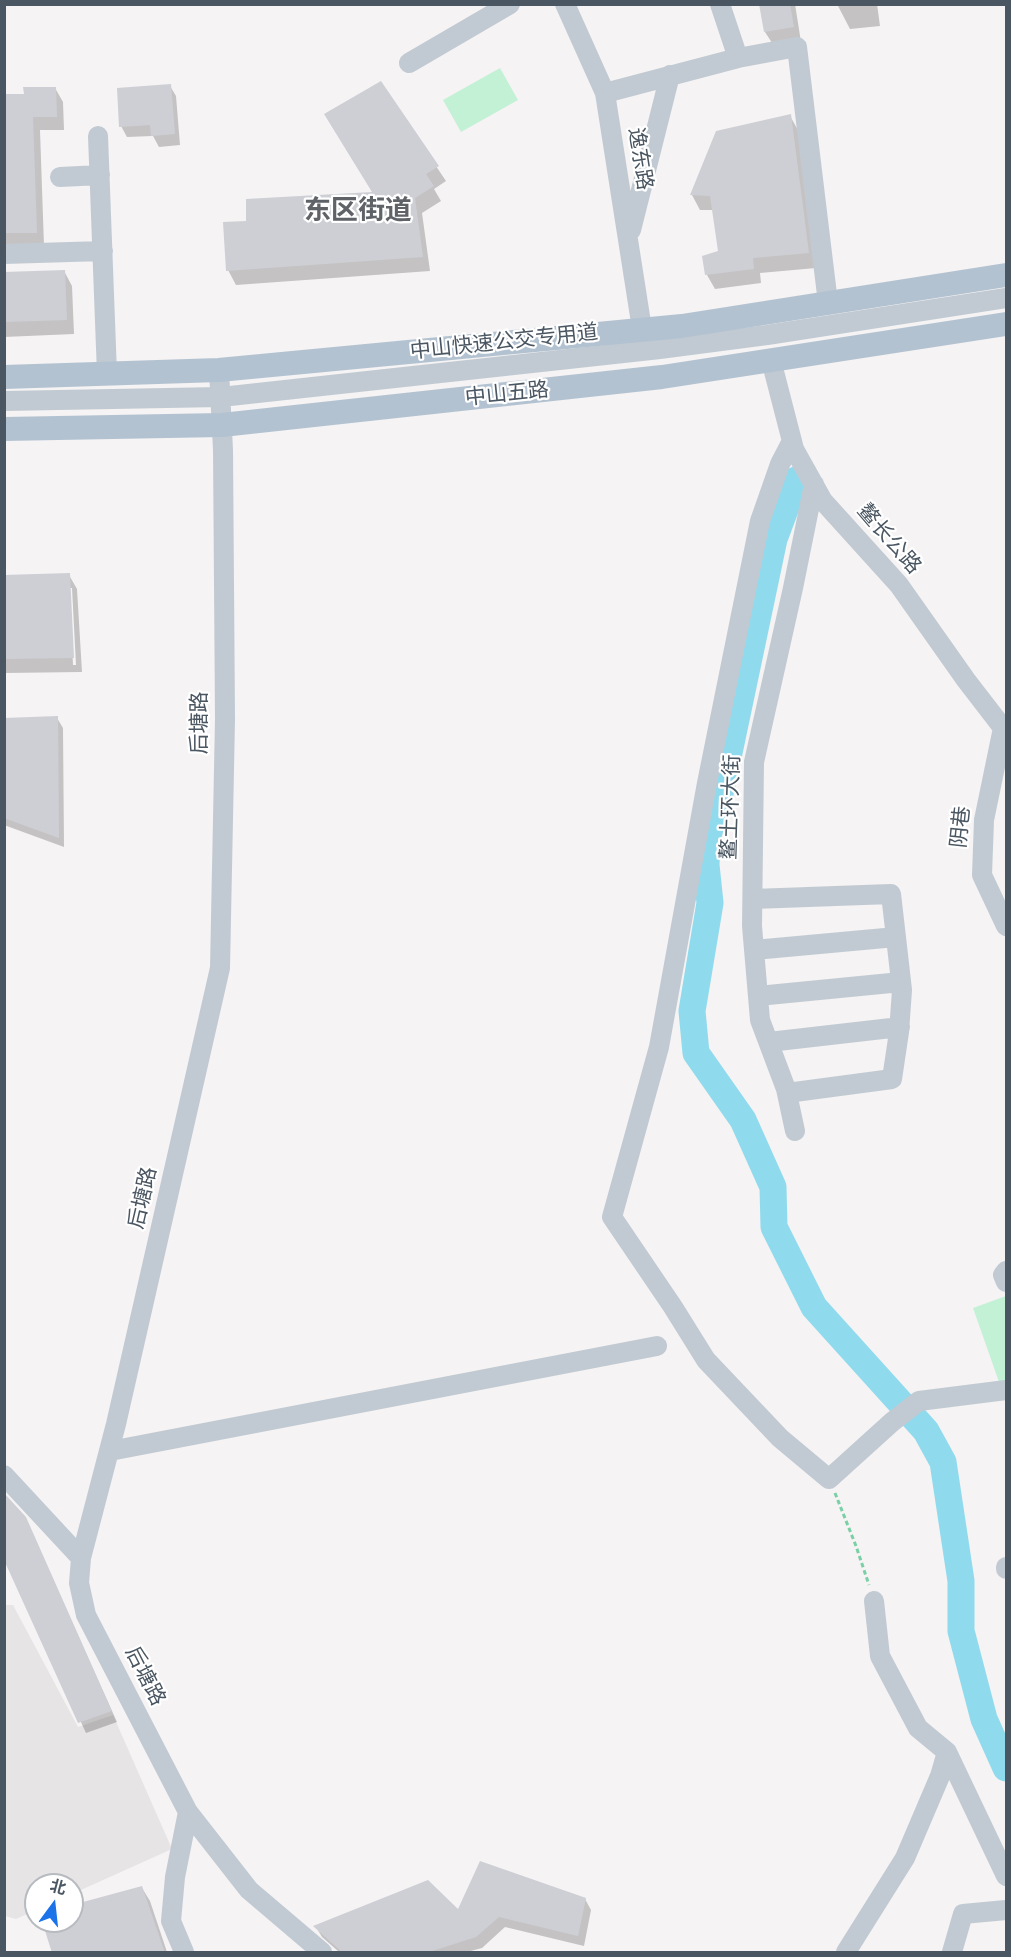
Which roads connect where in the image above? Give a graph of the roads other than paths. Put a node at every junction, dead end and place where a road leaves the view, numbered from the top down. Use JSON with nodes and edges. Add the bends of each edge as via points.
{"nodes":[{"id":1,"x":510,"y":4,"type":"edge"},
{"id":2,"x":565,"y":4,"type":"edge"},
{"id":3,"x":720,"y":4,"type":"edge"},
{"id":4,"x":738,"y":58,"type":"junction"},
{"id":5,"x":409,"y":63,"type":"dead end"},
{"id":6,"x":670,"y":75,"type":"junction"},
{"id":7,"x":605,"y":93,"type":"junction"},
{"id":8,"x":98,"y":136,"type":"dead end"},
{"id":9,"x":100,"y":175,"type":"junction"},
{"id":10,"x":60,"y":177,"type":"dead end"},
{"id":11,"x":629,"y":238,"type":"junction"},
{"id":12,"x":102,"y":251,"type":"junction"},
{"id":13,"x":4,"y":254,"type":"edge"},
{"id":14,"x":1006,"y":275,"type":"edge"},
{"id":15,"x":1006,"y":298,"type":"edge"},
{"id":16,"x":828,"y":303,"type":"junction"},
{"id":17,"x":1006,"y":315,"type":"edge"},
{"id":18,"x":1006,"y":324,"type":"edge"},
{"id":19,"x":642,"y":329,"type":"junction"},
{"id":20,"x":771,"y":360,"type":"junction"},
{"id":21,"x":219,"y":370,"type":"junction"},
{"id":22,"x":107,"y":374,"type":"junction"},
{"id":23,"x":4,"y":377,"type":"edge"},
{"id":24,"x":4,"y":401,"type":"edge"},
{"id":25,"x":221,"y":412,"type":"junction"},
{"id":26,"x":4,"y":418,"type":"edge"},
{"id":27,"x":4,"y":429,"type":"edge"},
{"id":28,"x":792,"y":441,"type":"junction"},
{"id":29,"x":814,"y":484,"type":"junction"},
{"id":30,"x":1005,"y":730,"type":"edge"},
{"id":31,"x":753,"y":899,"type":"junction"},
{"id":32,"x":1006,"y":926,"type":"edge"},
{"id":33,"x":896,"y":937,"type":"junction"},
{"id":34,"x":754,"y":950,"type":"junction"},
{"id":35,"x":901,"y":982,"type":"junction"},
{"id":36,"x":758,"y":996,"type":"junction"},
{"id":37,"x":900,"y":1027,"type":"junction"},
{"id":38,"x":769,"y":1042,"type":"junction"},
{"id":39,"x":787,"y":1093,"type":"junction"},
{"id":40,"x":795,"y":1131,"type":"dead end"},
{"id":41,"x":1006,"y":1271,"type":"edge"},
{"id":42,"x":1006,"y":1282,"type":"edge"},
{"id":43,"x":657,"y":1346,"type":"dead end"},
{"id":44,"x":1006,"y":1390,"type":"edge"},
{"id":45,"x":110,"y":1451,"type":"junction"},
{"id":46,"x":4,"y":1475,"type":"edge"},
{"id":47,"x":81,"y":1558,"type":"junction"},
{"id":48,"x":874,"y":1601,"type":"road end"},
{"id":49,"x":947,"y":1752,"type":"junction"},
{"id":50,"x":188,"y":1812,"type":"junction"},
{"id":51,"x":1006,"y":1876,"type":"edge"},
{"id":52,"x":1006,"y":1910,"type":"edge"},
{"id":53,"x":184,"y":1953,"type":"edge"},
{"id":54,"x":322,"y":1953,"type":"edge"},
{"id":55,"x":846,"y":1953,"type":"edge"},
{"id":56,"x":952,"y":1953,"type":"edge"}],
"edges":[{"from":1,"to":5,"type":"street"},
{"from":2,"to":7,"type":"street","name":"逸东路"},
{"from":3,"to":4,"type":"street"},
{"from":4,"to":6,"type":"street"},
{"from":4,"to":16,"type":"street","via":[[797,47]]},
{"from":6,"to":7,"type":"street"},
{"from":6,"to":11,"type":"street"},
{"from":7,"to":11,"type":"street","name":"逸东路"},
{"from":8,"to":9,"type":"street"},
{"from":9,"to":10,"type":"street"},
{"from":9,"to":12,"type":"street"},
{"from":11,"to":19,"type":"street","name":"逸东路"},
{"from":12,"to":13,"type":"street"},
{"from":12,"to":22,"type":"street"},
{"from":14,"to":16,"type":"main road"},
{"from":15,"to":25,"type":"street","name":"中山快速公交专用道"},
{"from":16,"to":19,"type":"main road"},
{"from":17,"to":25,"type":"street","name":"中山快速公交专用道","via":[[663,366]]},
{"from":18,"to":20,"type":"main road","name":"中山五路"},
{"from":19,"to":21,"type":"main road"},
{"from":20,"to":25,"type":"main road","name":"中山五路","via":[[662,377]]},
{"from":20,"to":28,"type":"street","name":"鳌长公路"},
{"from":21,"to":22,"type":"main road"},
{"from":21,"to":25,"type":"street","name":"后塘路"},
{"from":22,"to":23,"type":"main road"},
{"from":24,"to":25,"type":"street","name":"中山快速公交专用道"},
{"from":25,"to":26,"type":"street","name":"中山快速公交专用道"},
{"from":25,"to":27,"type":"main road","name":"中山五路"},
{"from":25,"to":45,"type":"street","name":"后塘路","via":[[225,719],[220,968]]},
{"from":28,"to":29,"type":"street","name":"鳌长公路"},
{"from":28,"to":44,"type":"street","via":[[760,521],[659,1047],[612,1217],[706,1360],[780,1438],[829,1479],[919,1401]]},
{"from":29,"to":30,"type":"street","name":"鳌长公路","via":[[823,501],[899,585]]},
{"from":29,"to":31,"type":"street","name":"鳌土环大街","via":[[754,762]]},
{"from":30,"to":32,"type":"street","name":"阴巷","via":[[984,820],[982,875]]},
{"from":31,"to":33,"type":"street","via":[[891,894]]},
{"from":31,"to":34,"type":"street","name":"鳌土环大街"},
{"from":33,"to":34,"type":"street"},
{"from":33,"to":35,"type":"street"},
{"from":34,"to":36,"type":"street","name":"鳌土环大街"},
{"from":35,"to":36,"type":"street"},
{"from":35,"to":37,"type":"street"},
{"from":36,"to":38,"type":"street","name":"鳌土环大街","via":[[760,1020]]},
{"from":37,"to":38,"type":"street"},
{"from":37,"to":39,"type":"street","via":[[892,1079]]},
{"from":38,"to":39,"type":"street","name":"鳌土环大街"},
{"from":39,"to":40,"type":"street","name":"鳌土环大街"},
{"from":41,"to":42,"type":"street"},
{"from":43,"to":45,"type":"street"},
{"from":45,"to":47,"type":"street","name":"后塘路"},
{"from":46,"to":47,"type":"street"},
{"from":47,"to":50,"type":"street","name":"后塘路","via":[[80,1583],[86,1615]]},
{"from":48,"to":49,"type":"street","via":[[880,1656],[918,1728]]},
{"from":49,"to":51,"type":"street"},
{"from":49,"to":55,"type":"street","via":[[905,1858]]},
{"from":50,"to":53,"type":"street","via":[[171,1921]]},
{"from":50,"to":54,"type":"street","name":"后塘路","via":[[249,1890]]},
{"from":52,"to":56,"type":"street","via":[[963,1914]]}]}
